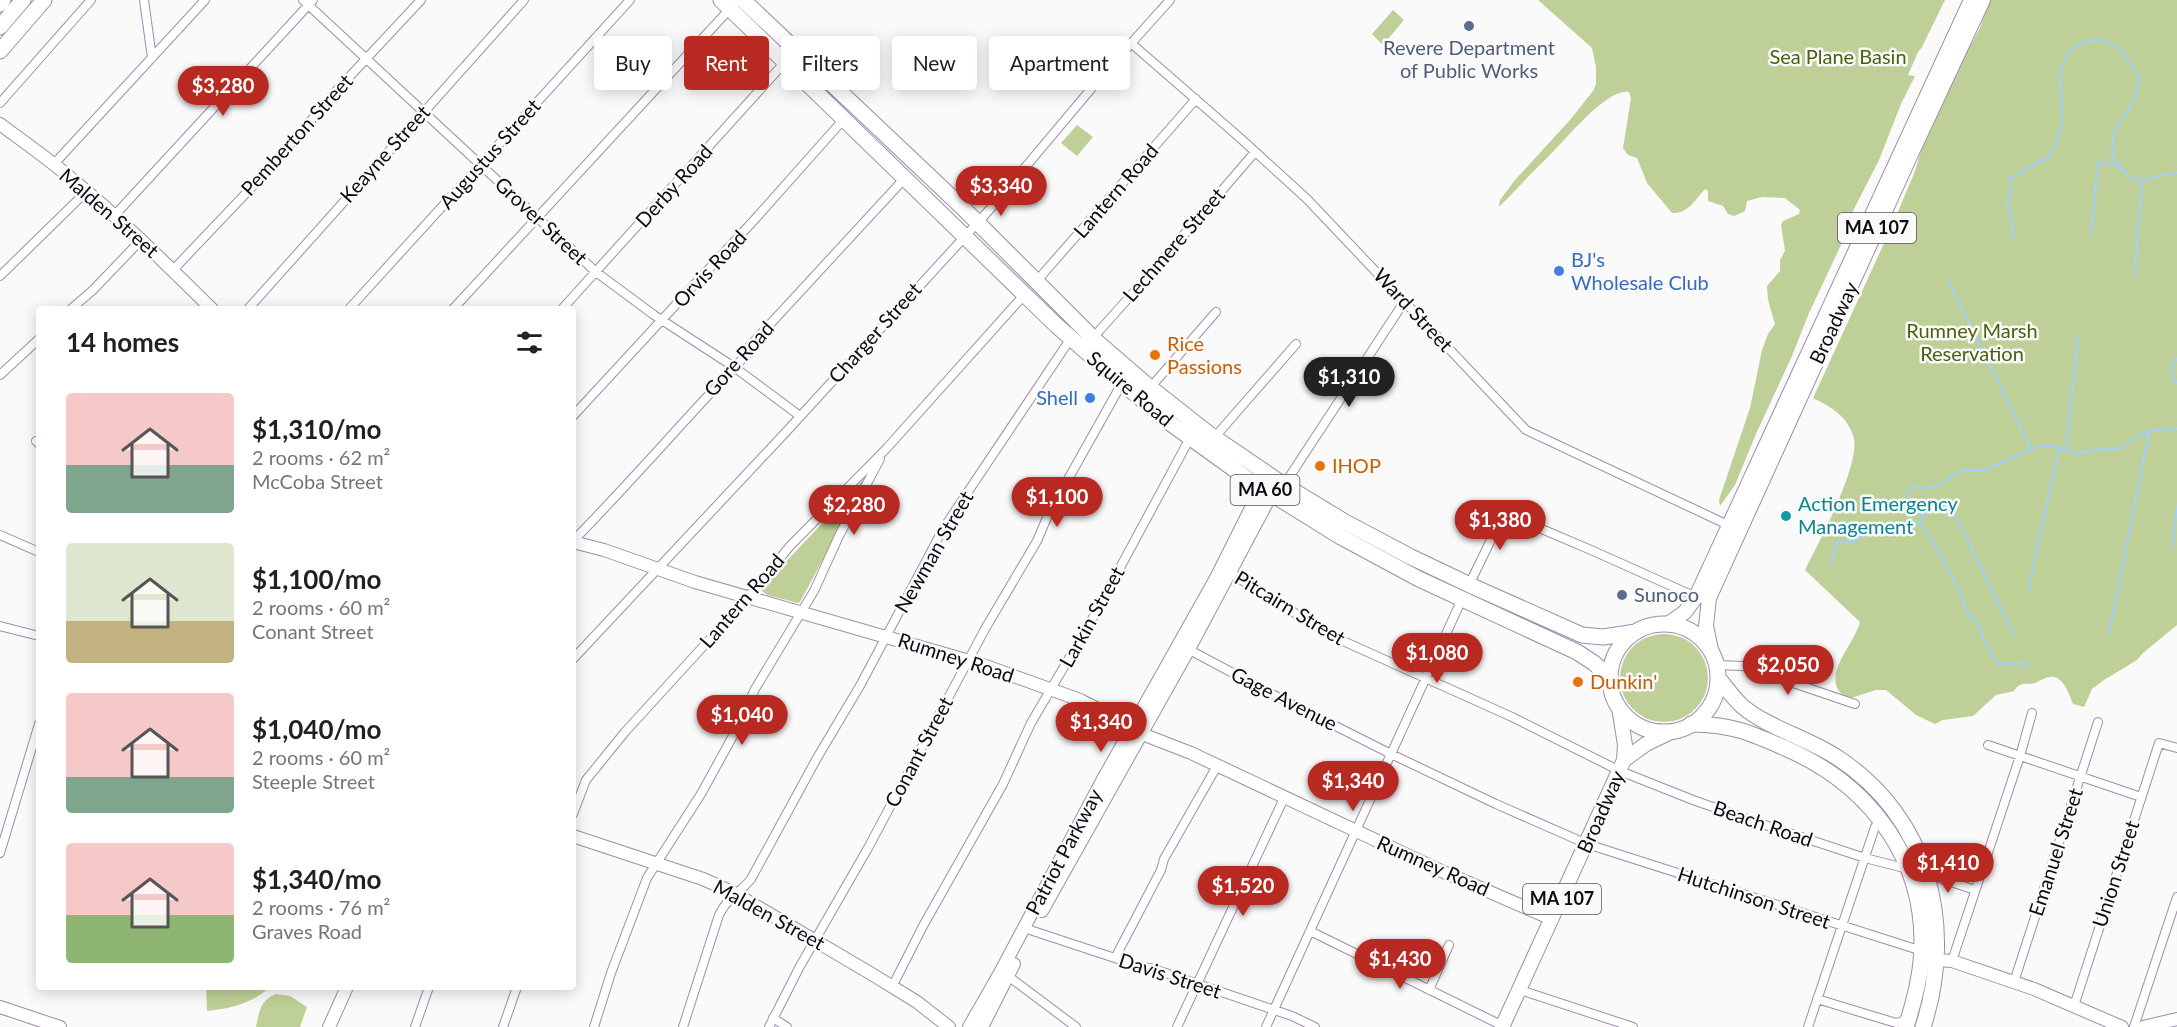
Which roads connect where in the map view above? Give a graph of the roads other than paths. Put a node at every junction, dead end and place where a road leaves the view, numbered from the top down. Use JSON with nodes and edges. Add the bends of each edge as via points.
{"nodes":[{"id":1,"x":3,"y":0,"type":"edge"},
{"id":2,"x":23,"y":0,"type":"edge"},
{"id":3,"x":44,"y":0,"type":"edge"},
{"id":4,"x":91,"y":0,"type":"edge"},
{"id":5,"x":144,"y":0,"type":"edge"},
{"id":6,"x":205,"y":0,"type":"edge"},
{"id":7,"x":421,"y":0,"type":"edge"},
{"id":8,"x":524,"y":0,"type":"edge"},
{"id":9,"x":630,"y":0,"type":"edge"},
{"id":10,"x":743,"y":0,"type":"edge"},
{"id":11,"x":1170,"y":0,"type":"edge"},
{"id":12,"x":1971,"y":0,"type":"edge"},
{"id":13,"x":1983,"y":0,"type":"edge"},
{"id":14,"x":308,"y":2,"type":"edge"},
{"id":15,"x":730,"y":3,"type":"edge"},
{"id":16,"x":0,"y":4,"type":"edge"},
{"id":17,"x":0,"y":27,"type":"edge"},
{"id":18,"x":1132,"y":44,"type":"junction"},
{"id":19,"x":0,"y":51,"type":"edge"},
{"id":20,"x":152,"y":58,"type":"junction"},
{"id":21,"x":781,"y":58,"type":"edge"},
{"id":22,"x":365,"y":60,"type":"junction"},
{"id":23,"x":781,"y":66,"type":"edge"},
{"id":24,"x":814,"y":90,"type":"edge"},
{"id":25,"x":1196,"y":99,"type":"junction"},
{"id":26,"x":0,"y":103,"type":"edge"},
{"id":27,"x":423,"y":113,"type":"junction"},
{"id":28,"x":844,"y":119,"type":"junction"},
{"id":29,"x":2,"y":130,"type":"edge"},
{"id":30,"x":1255,"y":152,"type":"junction"},
{"id":31,"x":54,"y":164,"type":"junction"},
{"id":32,"x":480,"y":164,"type":"junction"},
{"id":33,"x":905,"y":178,"type":"junction"},
{"id":34,"x":87,"y":191,"type":"junction"},
{"id":35,"x":114,"y":216,"type":"junction"},
{"id":36,"x":537,"y":217,"type":"junction"},
{"id":37,"x":977,"y":222,"type":"junction"},
{"id":38,"x":964,"y":235,"type":"junction"},
{"id":39,"x":141,"y":240,"type":"junction"},
{"id":40,"x":173,"y":270,"type":"junction"},
{"id":41,"x":596,"y":272,"type":"junction"},
{"id":42,"x":0,"y":276,"type":"edge"},
{"id":43,"x":1030,"y":288,"type":"junction"},
{"id":44,"x":1404,"y":302,"type":"junction"},
{"id":45,"x":74,"y":306,"type":"edge"},
{"id":46,"x":209,"y":306,"type":"edge"},
{"id":47,"x":251,"y":306,"type":"edge"},
{"id":48,"x":352,"y":306,"type":"edge"},
{"id":49,"x":456,"y":306,"type":"edge"},
{"id":50,"x":565,"y":306,"type":"edge"},
{"id":51,"x":1216,"y":312,"type":"dead end"},
{"id":52,"x":662,"y":320,"type":"junction"},
{"id":53,"x":1071,"y":338,"type":"junction"},
{"id":54,"x":1094,"y":339,"type":"junction"},
{"id":55,"x":36,"y":342,"type":"edge"},
{"id":56,"x":1296,"y":344,"type":"dead end"},
{"id":57,"x":734,"y":367,"type":"junction"},
{"id":58,"x":0,"y":375,"type":"edge"},
{"id":59,"x":1122,"y":383,"type":"junction"},
{"id":60,"x":1150,"y":388,"type":"junction"},
{"id":61,"x":576,"y":414,"type":"edge"},
{"id":62,"x":800,"y":416,"type":"junction"},
{"id":63,"x":1190,"y":438,"type":"junction"},
{"id":64,"x":1214,"y":438,"type":"junction"},
{"id":65,"x":886,"y":450,"type":"junction"},
{"id":66,"x":1284,"y":485,"type":"junction"},
{"id":67,"x":1266,"y":494,"type":"junction"},
{"id":68,"x":1728,"y":525,"type":"junction"},
{"id":69,"x":0,"y":536,"type":"edge"},
{"id":70,"x":576,"y":538,"type":"edge"},
{"id":71,"x":576,"y":542,"type":"edge"},
{"id":72,"x":36,"y":551,"type":"edge"},
{"id":73,"x":658,"y":568,"type":"junction"},
{"id":74,"x":1225,"y":570,"type":"junction"},
{"id":75,"x":1469,"y":585,"type":"junction"},
{"id":76,"x":748,"y":596,"type":"junction"},
{"id":77,"x":1696,"y":597,"type":"junction"},
{"id":78,"x":1462,"y":599,"type":"junction"},
{"id":79,"x":802,"y":612,"type":"junction"},
{"id":80,"x":1668,"y":624,"type":"junction"},
{"id":81,"x":0,"y":626,"type":"edge"},
{"id":82,"x":1636,"y":632,"type":"junction"},
{"id":83,"x":36,"y":635,"type":"edge"},
{"id":84,"x":886,"y":636,"type":"junction"},
{"id":85,"x":1184,"y":646,"type":"junction"},
{"id":86,"x":576,"y":656,"type":"edge"},
{"id":87,"x":968,"y":661,"type":"junction"},
{"id":88,"x":1715,"y":664,"type":"junction"},
{"id":89,"x":1425,"y":678,"type":"junction"},
{"id":90,"x":1611,"y":678,"type":"junction"},
{"id":91,"x":1051,"y":690,"type":"junction"},
{"id":92,"x":1855,"y":705,"type":"dead end"},
{"id":93,"x":1619,"y":707,"type":"junction"},
{"id":94,"x":2032,"y":713,"type":"dead end"},
{"id":95,"x":2098,"y":722,"type":"dead end"},
{"id":96,"x":1691,"y":724,"type":"junction"},
{"id":97,"x":1138,"y":730,"type":"junction"},
{"id":98,"x":1673,"y":731,"type":"junction"},
{"id":99,"x":36,"y":733,"type":"edge"},
{"id":100,"x":1988,"y":746,"type":"dead end"},
{"id":101,"x":2177,"y":748,"type":"edge"},
{"id":102,"x":1391,"y":754,"type":"junction"},
{"id":103,"x":2020,"y":756,"type":"junction"},
{"id":104,"x":1622,"y":765,"type":"junction"},
{"id":105,"x":1217,"y":766,"type":"junction"},
{"id":106,"x":2080,"y":776,"type":"junction"},
{"id":107,"x":1285,"y":796,"type":"junction"},
{"id":108,"x":2141,"y":797,"type":"junction"},
{"id":109,"x":576,"y":806,"type":"edge"},
{"id":110,"x":1881,"y":819,"type":"junction"},
{"id":111,"x":1356,"y":830,"type":"junction"},
{"id":112,"x":576,"y":837,"type":"edge"},
{"id":113,"x":1587,"y":844,"type":"junction"},
{"id":114,"x":0,"y":853,"type":"edge"},
{"id":115,"x":1865,"y":858,"type":"junction"},
{"id":116,"x":655,"y":864,"type":"junction"},
{"id":117,"x":1908,"y":869,"type":"junction"},
{"id":118,"x":1927,"y":874,"type":"junction"},
{"id":119,"x":1975,"y":890,"type":"junction"},
{"id":120,"x":734,"y":893,"type":"junction"},
{"id":121,"x":2177,"y":897,"type":"edge"},
{"id":122,"x":1552,"y":919,"type":"junction"},
{"id":123,"x":1842,"y":927,"type":"junction"},
{"id":124,"x":1028,"y":929,"type":"junction"},
{"id":125,"x":1310,"y":931,"type":"junction"},
{"id":126,"x":816,"y":940,"type":"junction"},
{"id":127,"x":1449,"y":945,"type":"dead end"},
{"id":128,"x":1922,"y":951,"type":"junction"},
{"id":129,"x":1115,"y":958,"type":"junction"},
{"id":130,"x":1944,"y":961,"type":"junction"},
{"id":131,"x":1005,"y":973,"type":"junction"},
{"id":132,"x":2014,"y":982,"type":"junction"},
{"id":133,"x":1198,"y":984,"type":"junction"},
{"id":134,"x":892,"y":987,"type":"junction"},
{"id":135,"x":345,"y":990,"type":"edge"},
{"id":136,"x":428,"y":990,"type":"edge"},
{"id":137,"x":516,"y":990,"type":"edge"},
{"id":138,"x":1429,"y":990,"type":"junction"},
{"id":139,"x":1520,"y":990,"type":"junction"},
{"id":140,"x":1816,"y":999,"type":"junction"},
{"id":141,"x":2074,"y":1006,"type":"junction"},
{"id":142,"x":0,"y":1007,"type":"edge"},
{"id":143,"x":1274,"y":1010,"type":"junction"},
{"id":144,"x":773,"y":1018,"type":"junction"},
{"id":145,"x":2177,"y":1019,"type":"edge"},
{"id":146,"x":1907,"y":1023,"type":"edge"},
{"id":147,"x":2163,"y":1024,"type":"edge"},
{"id":148,"x":1502,"y":1026,"type":"edge"},
{"id":149,"x":60,"y":1027,"type":"edge"},
{"id":150,"x":329,"y":1027,"type":"edge"},
{"id":151,"x":415,"y":1027,"type":"edge"},
{"id":152,"x":503,"y":1027,"type":"edge"},
{"id":153,"x":594,"y":1027,"type":"edge"},
{"id":154,"x":683,"y":1027,"type":"edge"},
{"id":155,"x":769,"y":1027,"type":"edge"},
{"id":156,"x":788,"y":1027,"type":"edge"},
{"id":157,"x":949,"y":1027,"type":"edge"},
{"id":158,"x":969,"y":1027,"type":"edge"},
{"id":159,"x":982,"y":1027,"type":"edge"},
{"id":160,"x":1076,"y":1027,"type":"edge"},
{"id":161,"x":1177,"y":1027,"type":"edge"},
{"id":162,"x":1266,"y":1027,"type":"edge"},
{"id":163,"x":1315,"y":1027,"type":"edge"},
{"id":164,"x":1633,"y":1027,"type":"edge"},
{"id":165,"x":1808,"y":1027,"type":"edge"},
{"id":166,"x":1923,"y":1027,"type":"edge"},
{"id":167,"x":2122,"y":1027,"type":"edge"},
{"id":168,"x":2134,"y":1027,"type":"edge"},
{"id":169,"x":2143,"y":1027,"type":"edge"}],
"edges":[{"from":1,"to":16,"type":"highway"},
{"from":2,"to":17,"type":"highway"},
{"from":3,"to":19,"type":"highway"},
{"from":4,"to":26,"type":"street"},
{"from":5,"to":20,"type":"street"},
{"from":6,"to":20,"type":"street"},
{"from":7,"to":22,"type":"street","name":"Pemberton Street"},
{"from":8,"to":27,"type":"street","name":"Keayne Street"},
{"from":9,"to":32,"type":"street","name":"Augustus Street"},
{"from":10,"to":37,"type":"highway","name":"Squire Road","number":"MA 60"},
{"from":11,"to":18,"type":"street","name":"Charger Street"},
{"from":12,"to":68,"type":"main road","name":"Broadway","number":"MA 107"},
{"from":13,"to":88,"type":"main road","name":"Broadway","number":"MA 107","via":[[1709,598],[1706,618]]},
{"from":14,"to":22,"type":"street","name":"Grover Street"},
{"from":14,"to":35,"type":"street"},
{"from":15,"to":21,"type":"highway","name":"Squire Road","number":"MA 60"},
{"from":15,"to":36,"type":"street"},
{"from":18,"to":25,"type":"street","name":"Ward Street"},
{"from":18,"to":37,"type":"street","name":"Charger Street"},
{"from":20,"to":31,"type":"street"},
{"from":22,"to":27,"type":"street","name":"Grover Street"},
{"from":22,"to":40,"type":"street","name":"Pemberton Street","via":[[276,162]]},
{"from":23,"to":41,"type":"street","name":"Derby Road"},
{"from":24,"to":28,"type":"highway","name":"Squire Road","number":"MA 60"},
{"from":25,"to":30,"type":"street","name":"Ward Street"},
{"from":25,"to":43,"type":"street","name":"Lantern Road"},
{"from":27,"to":32,"type":"street","name":"Grover Street"},
{"from":27,"to":47,"type":"street","name":"Keayne Street"},
{"from":28,"to":33,"type":"highway","name":"Squire Road","number":"MA 60"},
{"from":28,"to":52,"type":"street","name":"Orvis Road"},
{"from":29,"to":31,"type":"street","name":"Malden Street"},
{"from":30,"to":44,"type":"street","name":"Ward Street","via":[[1306,199]]},
{"from":30,"to":54,"type":"street","name":"Lechmere Street"},
{"from":31,"to":34,"type":"street","name":"Malden Street"},
{"from":32,"to":36,"type":"street","name":"Grover Street"},
{"from":32,"to":48,"type":"street","name":"Augustus Street"},
{"from":33,"to":38,"type":"highway","name":"Squire Road","number":"MA 60"},
{"from":33,"to":57,"type":"street","name":"Gore Road"},
{"from":34,"to":35,"type":"street","name":"Malden Street"},
{"from":34,"to":42,"type":"street"},
{"from":35,"to":39,"type":"street","name":"Malden Street"},
{"from":36,"to":41,"type":"street","name":"Grover Street"},
{"from":36,"to":49,"type":"street"},
{"from":37,"to":38,"type":"street","name":"Charger Street"},
{"from":37,"to":43,"type":"highway","name":"Squire Road","number":"MA 60"},
{"from":38,"to":43,"type":"highway","name":"Squire Road","number":"MA 60"},
{"from":38,"to":62,"type":"street","name":"Charger Street"},
{"from":39,"to":40,"type":"street","name":"Malden Street"},
{"from":39,"to":45,"type":"street"},
{"from":40,"to":46,"type":"street","name":"Malden Street"},
{"from":41,"to":50,"type":"street","name":"Derby Road"},
{"from":41,"to":52,"type":"street","name":"Grover Street"},
{"from":43,"to":53,"type":"highway","name":"Squire Road","number":"MA 60"},
{"from":43,"to":54,"type":"highway","name":"Squire Road","number":"MA 60"},
{"from":43,"to":65,"type":"street","name":"Lantern Road"},
{"from":44,"to":66,"type":"street"},
{"from":44,"to":68,"type":"street","name":"Ward Street","via":[[1526,430]]},
{"from":51,"to":60,"type":"street"},
{"from":52,"to":57,"type":"street","name":"Grover Street"},
{"from":52,"to":61,"type":"street","name":"Orvis Road"},
{"from":53,"to":59,"type":"highway","name":"Squire Road","number":"MA 60"},
{"from":53,"to":84,"type":"street","name":"Newman Street","via":[[943,529]]},
{"from":54,"to":60,"type":"highway","name":"Squire Road","number":"MA 60"},
{"from":55,"to":58,"type":"street"},
{"from":56,"to":64,"type":"street"},
{"from":57,"to":62,"type":"street","name":"Grover Street"},
{"from":57,"to":70,"type":"street","name":"Gore Road"},
{"from":59,"to":63,"type":"highway","name":"Squire Road","number":"MA 60"},
{"from":59,"to":87,"type":"street","name":"Conant Street"},
{"from":60,"to":64,"type":"highway","name":"Squire Road","number":"MA 60"},
{"from":62,"to":73,"type":"street","name":"Charger Street"},
{"from":63,"to":67,"type":"highway","name":"Squire Road","number":"MA 60"},
{"from":63,"to":91,"type":"street","name":"Larkin Street"},
{"from":64,"to":66,"type":"highway","name":"Squire Road","number":"MA 60"},
{"from":65,"to":76,"type":"street","name":"Lantern Road","via":[[790,546]]},
{"from":65,"to":79,"type":"street"},
{"from":66,"to":75,"type":"highway","name":"Squire Road","number":"MA 60","via":[[1370,535]]},
{"from":67,"to":74,"type":"street","name":"Patriot Parkway"},
{"from":67,"to":78,"type":"highway","name":"Squire Road","number":"MA 60"},
{"from":68,"to":77,"type":"main road","name":"Broadway","number":"MA 107"},
{"from":69,"to":72,"type":"street"},
{"from":71,"to":73,"type":"street","name":"Rumney Road"},
{"from":73,"to":76,"type":"street","name":"Rumney Road"},
{"from":73,"to":86,"type":"street","name":"Charger Street"},
{"from":74,"to":85,"type":"street","name":"Patriot Parkway"},
{"from":74,"to":89,"type":"street","name":"Pitcairn Street","via":[[1332,636]]},
{"from":75,"to":77,"type":"street","via":[[1504,513]]},
{"from":75,"to":82,"type":"highway","name":"Squire Road","number":"MA 60","via":[[1578,634],[1596,637]]},
{"from":76,"to":79,"type":"street","name":"Rumney Road"},
{"from":76,"to":109,"type":"street","name":"Lantern Road","via":[[625,732],[586,780]]},
{"from":77,"to":80,"type":"main road","name":"Broadway","number":"MA 107","via":[[1685,612]]},
{"from":78,"to":89,"type":"street"},
{"from":78,"to":90,"type":"highway","name":"Squire Road","number":"MA 60","via":[[1577,652]]},
{"from":79,"to":84,"type":"street","name":"Rumney Road"},
{"from":79,"to":116,"type":"street","via":[[755,689],[701,794]]},
{"from":80,"to":82,"type":"highway","number":"MA 60"},
{"from":80,"to":88,"type":"highway","via":[[1702,639]]},
{"from":81,"to":83,"type":"street"},
{"from":82,"to":90,"type":"highway","via":[[1617,652]]},
{"from":84,"to":87,"type":"street","name":"Rumney Road"},
{"from":84,"to":120,"type":"street","name":"Newman Street","via":[[751,879]]},
{"from":85,"to":97,"type":"street","name":"Patriot Parkway"},
{"from":85,"to":102,"type":"street","name":"Gage Avenue"},
{"from":87,"to":91,"type":"street","name":"Rumney Road"},
{"from":87,"to":126,"type":"street","name":"Conant Street"},
{"from":88,"to":92,"type":"street","via":[[1743,666]]},
{"from":88,"to":96,"type":"highway","number":"MA 107","via":[[1716,695]]},
{"from":88,"to":118,"type":"highway","via":[[1735,699],[1748,710],[1828,751],[1868,782],[1905,828]]},
{"from":89,"to":102,"type":"street"},
{"from":89,"to":104,"type":"street","name":"Pitcairn Street"},
{"from":90,"to":93,"type":"highway"},
{"from":91,"to":97,"type":"street","name":"Rumney Road","via":[[1080,700]]},
{"from":91,"to":134,"type":"street","name":"Larkin Street"},
{"from":93,"to":98,"type":"highway","via":[[1646,728]]},
{"from":93,"to":104,"type":"main road","name":"Broadway","number":"MA 107","via":[[1625,745]]},
{"from":94,"to":103,"type":"street"},
{"from":95,"to":106,"type":"street","name":"Emanuel Street"},
{"from":96,"to":98,"type":"highway"},
{"from":96,"to":110,"type":"highway","via":[[1740,729],[1805,757],[1841,779]]},
{"from":97,"to":105,"type":"street","name":"Rumney Road"},
{"from":97,"to":124,"type":"street","name":"Patriot Parkway"},
{"from":98,"to":104,"type":"main road","name":"Broadway","via":[[1646,744]]},
{"from":99,"to":114,"type":"street"},
{"from":100,"to":103,"type":"street"},
{"from":101,"to":108,"type":"street","name":"Union Street","via":[[2159,743]]},
{"from":102,"to":111,"type":"street"},
{"from":102,"to":113,"type":"street","name":"Gage Avenue"},
{"from":103,"to":106,"type":"street"},
{"from":103,"to":119,"type":"street"},
{"from":104,"to":113,"type":"main road","name":"Broadway","number":"MA 107"},
{"from":104,"to":115,"type":"street","name":"Beach Road","via":[[1693,800]]},
{"from":105,"to":107,"type":"street","name":"Rumney Road"},
{"from":105,"to":129,"type":"street","via":[[1164,859]]},
{"from":106,"to":108,"type":"street"},
{"from":106,"to":132,"type":"street","name":"Emanuel Street"},
{"from":107,"to":111,"type":"street","name":"Rumney Road"},
{"from":107,"to":133,"type":"street"},
{"from":108,"to":141,"type":"street","name":"Union Street"},
{"from":110,"to":115,"type":"street"},
{"from":110,"to":117,"type":"highway"},
{"from":111,"to":122,"type":"street","name":"Rumney Road"},
{"from":111,"to":125,"type":"street"},
{"from":112,"to":116,"type":"street","name":"Malden Street"},
{"from":113,"to":122,"type":"main road","name":"Broadway","number":"MA 107"},
{"from":113,"to":123,"type":"street","name":"Hutchinson Street"},
{"from":115,"to":117,"type":"street","name":"Beach Road"},
{"from":115,"to":123,"type":"street"},
{"from":116,"to":120,"type":"street","name":"Malden Street"},
{"from":116,"to":153,"type":"street","via":[[614,963]]},
{"from":117,"to":128,"type":"highway","via":[[1920,916]]},
{"from":118,"to":119,"type":"street"},
{"from":118,"to":130,"type":"highway"},
{"from":119,"to":130,"type":"street"},
{"from":120,"to":126,"type":"street","name":"Malden Street"},
{"from":120,"to":154,"type":"street","name":"Newman Street","via":[[719,915]]},
{"from":121,"to":168,"type":"street"},
{"from":122,"to":139,"type":"main road","name":"Broadway","number":"MA 107"},
{"from":123,"to":128,"type":"street","name":"Hutchinson Street"},
{"from":123,"to":140,"type":"street"},
{"from":124,"to":129,"type":"street","name":"Davis Street"},
{"from":124,"to":131,"type":"street","name":"Patriot Parkway"},
{"from":125,"to":138,"type":"street"},
{"from":125,"to":143,"type":"street"},
{"from":126,"to":134,"type":"street","name":"Malden Street"},
{"from":126,"to":144,"type":"street","name":"Conant Street"},
{"from":127,"to":138,"type":"street"},
{"from":128,"to":146,"type":"highway"},
{"from":129,"to":133,"type":"street","name":"Davis Street"},
{"from":130,"to":132,"type":"street"},
{"from":130,"to":166,"type":"highway"},
{"from":131,"to":158,"type":"street","name":"Patriot Parkway"},
{"from":131,"to":159,"type":"street","name":"Patriot Parkway"},
{"from":131,"to":160,"type":"street"},
{"from":132,"to":141,"type":"street"},
{"from":133,"to":143,"type":"street","name":"Davis Street"},
{"from":133,"to":161,"type":"street"},
{"from":134,"to":157,"type":"street","name":"Malden Street"},
{"from":135,"to":150,"type":"street"},
{"from":136,"to":151,"type":"street"},
{"from":137,"to":152,"type":"street"},
{"from":138,"to":148,"type":"street"},
{"from":139,"to":148,"type":"main road","name":"Broadway","number":"MA 107"},
{"from":139,"to":164,"type":"street"},
{"from":140,"to":146,"type":"street"},
{"from":140,"to":165,"type":"street"},
{"from":141,"to":167,"type":"street"},
{"from":142,"to":149,"type":"street"},
{"from":143,"to":162,"type":"street"},
{"from":143,"to":163,"type":"street","name":"Davis Street"},
{"from":144,"to":155,"type":"street","name":"Conant Street"},
{"from":144,"to":156,"type":"street"},
{"from":145,"to":147,"type":"street"},
{"from":147,"to":169,"type":"street"}]}
